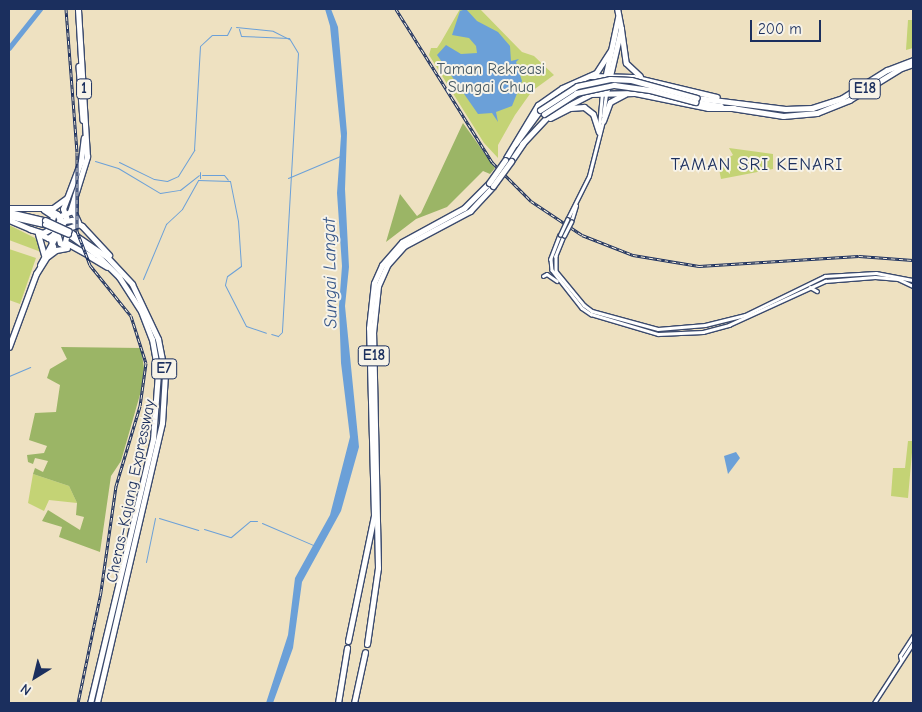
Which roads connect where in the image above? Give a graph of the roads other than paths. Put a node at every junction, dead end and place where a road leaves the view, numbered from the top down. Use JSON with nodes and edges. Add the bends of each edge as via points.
{"nodes":[{"id":1,"x":77,"y":9,"type":"edge"},
{"id":2,"x":618,"y":11,"type":"edge"},
{"id":3,"x":621,"y":29,"type":"junction"},
{"id":4,"x":610,"y":50,"type":"junction"},
{"id":5,"x":913,"y":60,"type":"edge"},
{"id":6,"x":913,"y":64,"type":"edge"},
{"id":7,"x":607,"y":75,"type":"junction"},
{"id":8,"x":620,"y":75,"type":"junction"},
{"id":9,"x":590,"y":76,"type":"junction"},
{"id":10,"x":647,"y":80,"type":"junction"},
{"id":11,"x":604,"y":93,"type":"junction"},
{"id":12,"x":625,"y":93,"type":"junction"},
{"id":13,"x":591,"y":94,"type":"junction"},
{"id":14,"x":696,"y":100,"type":"junction"},
{"id":15,"x":747,"y":104,"type":"junction"},
{"id":16,"x":734,"y":108,"type":"junction"},
{"id":17,"x":542,"y":112,"type":"junction"},
{"id":18,"x":603,"y":122,"type":"junction"},
{"id":19,"x":599,"y":132,"type":"junction"},
{"id":20,"x":530,"y":137,"type":"junction"},
{"id":21,"x":522,"y":144,"type":"junction"},
{"id":22,"x":598,"y":144,"type":"junction"},
{"id":23,"x":507,"y":159,"type":"junction"},
{"id":24,"x":491,"y":184,"type":"junction"},
{"id":25,"x":74,"y":196,"type":"junction"},
{"id":26,"x":68,"y":198,"type":"junction"},
{"id":27,"x":34,"y":207,"type":"junction"},
{"id":28,"x":9,"y":208,"type":"edge"},
{"id":29,"x":45,"y":208,"type":"junction"},
{"id":30,"x":9,"y":212,"type":"edge"},
{"id":31,"x":64,"y":215,"type":"junction"},
{"id":32,"x":9,"y":216,"type":"edge"},
{"id":33,"x":9,"y":220,"type":"edge"},
{"id":34,"x":62,"y":221,"type":"junction"},
{"id":35,"x":45,"y":222,"type":"junction"},
{"id":36,"x":82,"y":226,"type":"junction"},
{"id":37,"x":30,"y":229,"type":"junction"},
{"id":38,"x":38,"y":233,"type":"junction"},
{"id":39,"x":56,"y":235,"type":"junction"},
{"id":40,"x":562,"y":235,"type":"junction"},
{"id":41,"x":93,"y":238,"type":"junction"},
{"id":42,"x":70,"y":248,"type":"junction"},
{"id":43,"x":46,"y":256,"type":"junction"},
{"id":44,"x":92,"y":257,"type":"junction"},
{"id":45,"x":120,"y":274,"type":"junction"},
{"id":46,"x":543,"y":276,"type":"dead end"},
{"id":47,"x":913,"y":280,"type":"edge"},
{"id":48,"x":558,"y":282,"type":"junction"},
{"id":49,"x":913,"y":286,"type":"edge"},
{"id":50,"x":808,"y":287,"type":"junction"},
{"id":51,"x":817,"y":291,"type":"dead end"},
{"id":52,"x":9,"y":347,"type":"edge"},
{"id":53,"x":913,"y":636,"type":"edge"},
{"id":54,"x":348,"y":641,"type":"dead end"},
{"id":55,"x":913,"y":643,"type":"edge"},
{"id":56,"x":367,"y":644,"type":"dead end"},
{"id":57,"x":347,"y":648,"type":"dead end"},
{"id":58,"x":365,"y":652,"type":"dead end"},
{"id":59,"x":901,"y":661,"type":"junction"},
{"id":60,"x":90,"y":703,"type":"edge"},
{"id":61,"x":97,"y":703,"type":"edge"},
{"id":62,"x":338,"y":703,"type":"edge"},
{"id":63,"x":354,"y":703,"type":"edge"},
{"id":64,"x":874,"y":703,"type":"edge"}],
"edges":[{"from":1,"to":25,"type":"main road","number":"1","via":[[87,151]]},
{"from":1,"to":26,"type":"main road","number":"1","via":[[84,140],[81,161]]},
{"from":2,"to":3,"type":"main road"},
{"from":2,"to":4,"type":"main road"},
{"from":3,"to":7,"type":"main road"},
{"from":3,"to":10,"type":"highway","via":[[628,67]]},
{"from":4,"to":7,"type":"main road"},
{"from":4,"to":9,"type":"highway","via":[[601,68]]},
{"from":5,"to":15,"type":"highway","number":"E18","via":[[887,70],[842,98],[812,108],[785,109]]},
{"from":6,"to":16,"type":"highway","number":"E18","via":[[890,74],[849,100],[818,113],[783,116]]},
{"from":7,"to":8,"type":"highway"},
{"from":7,"to":9,"type":"highway"},
{"from":7,"to":11,"type":"main road"},
{"from":8,"to":10,"type":"highway"},
{"from":8,"to":12,"type":"highway","via":[[613,83]]},
{"from":9,"to":13,"type":"highway","via":[[596,77],[600,83]]},
{"from":9,"to":23,"type":"highway","via":[[562,88],[538,106]]},
{"from":10,"to":15,"type":"highway"},
{"from":11,"to":12,"type":"highway"},
{"from":11,"to":13,"type":"highway"},
{"from":11,"to":18,"type":"street"},
{"from":11,"to":19,"type":"street"},
{"from":12,"to":16,"type":"highway","via":[[657,96],[708,108]]},
{"from":12,"to":18,"type":"highway","via":[[610,102]]},
{"from":13,"to":20,"type":"highway","via":[[551,114]]},
{"from":14,"to":15,"type":"highway","number":"E18"},
{"from":14,"to":16,"type":"highway","number":"E18"},
{"from":14,"to":17,"type":"highway","number":"E18","bridge":true,"via":[[631,80],[610,79],[572,89]]},
{"from":17,"to":21,"type":"highway","number":"E18"},
{"from":17,"to":23,"type":"highway","number":"E18"},
{"from":18,"to":22,"type":"street"},
{"from":19,"to":20,"type":"highway","via":[[591,112],[575,107],[551,118]]},
{"from":19,"to":22,"type":"street"},
{"from":20,"to":21,"type":"highway"},
{"from":21,"to":23,"type":"highway","number":"E18"},
{"from":22,"to":40,"type":"street","bridge":true},
{"from":23,"to":24,"type":"highway","number":"E18","bridge":true},
{"from":24,"to":54,"type":"highway","number":"E18","via":[[464,208],[402,242],[382,265],[374,283],[368,328],[374,516]]},
{"from":24,"to":56,"type":"highway","number":"E18","via":[[465,214],[426,231],[404,246],[388,264],[378,286],[373,320],[378,568]]},
{"from":25,"to":31,"type":"main road","number":"1","via":[[70,212]]},
{"from":25,"to":36,"type":"highway","via":[[74,214]]},
{"from":26,"to":29,"type":"highway","via":[[57,207]]},
{"from":26,"to":31,"type":"main road","number":"1"},
{"from":27,"to":28,"type":"highway"},
{"from":27,"to":29,"type":"highway"},
{"from":27,"to":37,"type":"highway","via":[[50,212],[54,219],[47,232]]},
{"from":29,"to":34,"type":"highway","via":[[54,211]]},
{"from":30,"to":35,"type":"highway","name":"Cheras–Kajang Expressway","number":"E7"},
{"from":31,"to":34,"type":"main road","number":"1"},
{"from":32,"to":35,"type":"highway","name":"Cheras–Kajang Expressway","number":"E7"},
{"from":33,"to":37,"type":"highway"},
{"from":34,"to":36,"type":"highway","via":[[72,220]]},
{"from":34,"to":39,"type":"main road","number":"1"},
{"from":35,"to":45,"type":"highway","name":"Cheras–Kajang Expressway","number":"E7","bridge":true,"via":[[69,232]]},
{"from":36,"to":41,"type":"highway"},
{"from":37,"to":38,"type":"highway"},
{"from":38,"to":39,"type":"highway","via":[[48,238]]},
{"from":38,"to":43,"type":"highway"},
{"from":39,"to":42,"type":"highway","via":[[60,243]]},
{"from":39,"to":43,"type":"main road","number":"1"},
{"from":40,"to":47,"type":"street","via":[[554,265],[588,308],[658,329],[705,326],[745,315],[816,279],[876,273]]},
{"from":40,"to":48,"type":"street","via":[[550,263]]},
{"from":41,"to":44,"type":"highway","via":[[74,224],[64,237],[68,244]]},
{"from":41,"to":45,"type":"highway"},
{"from":42,"to":43,"type":"highway","via":[[56,250]]},
{"from":42,"to":44,"type":"highway"},
{"from":43,"to":52,"type":"main road","number":"1"},
{"from":44,"to":45,"type":"highway"},
{"from":45,"to":60,"type":"highway","name":"Cheras–Kajang Expressway","number":"E7","via":[[152,338],[158,399],[153,438]]},
{"from":45,"to":61,"type":"highway","name":"Cheras–Kajang Expressway","number":"E7","via":[[147,311],[158,339],[165,374],[165,400]]},
{"from":46,"to":48,"type":"street","via":[[547,274]]},
{"from":48,"to":50,"type":"street","via":[[586,312],[658,334],[703,332],[729,325]]},
{"from":49,"to":50,"type":"street","via":[[898,279],[875,277]]},
{"from":50,"to":51,"type":"street"},
{"from":53,"to":59,"type":"street","via":[[900,656]]},
{"from":55,"to":59,"type":"street"},
{"from":57,"to":62,"type":"highway"},
{"from":58,"to":63,"type":"highway"},
{"from":59,"to":64,"type":"street"}]}
